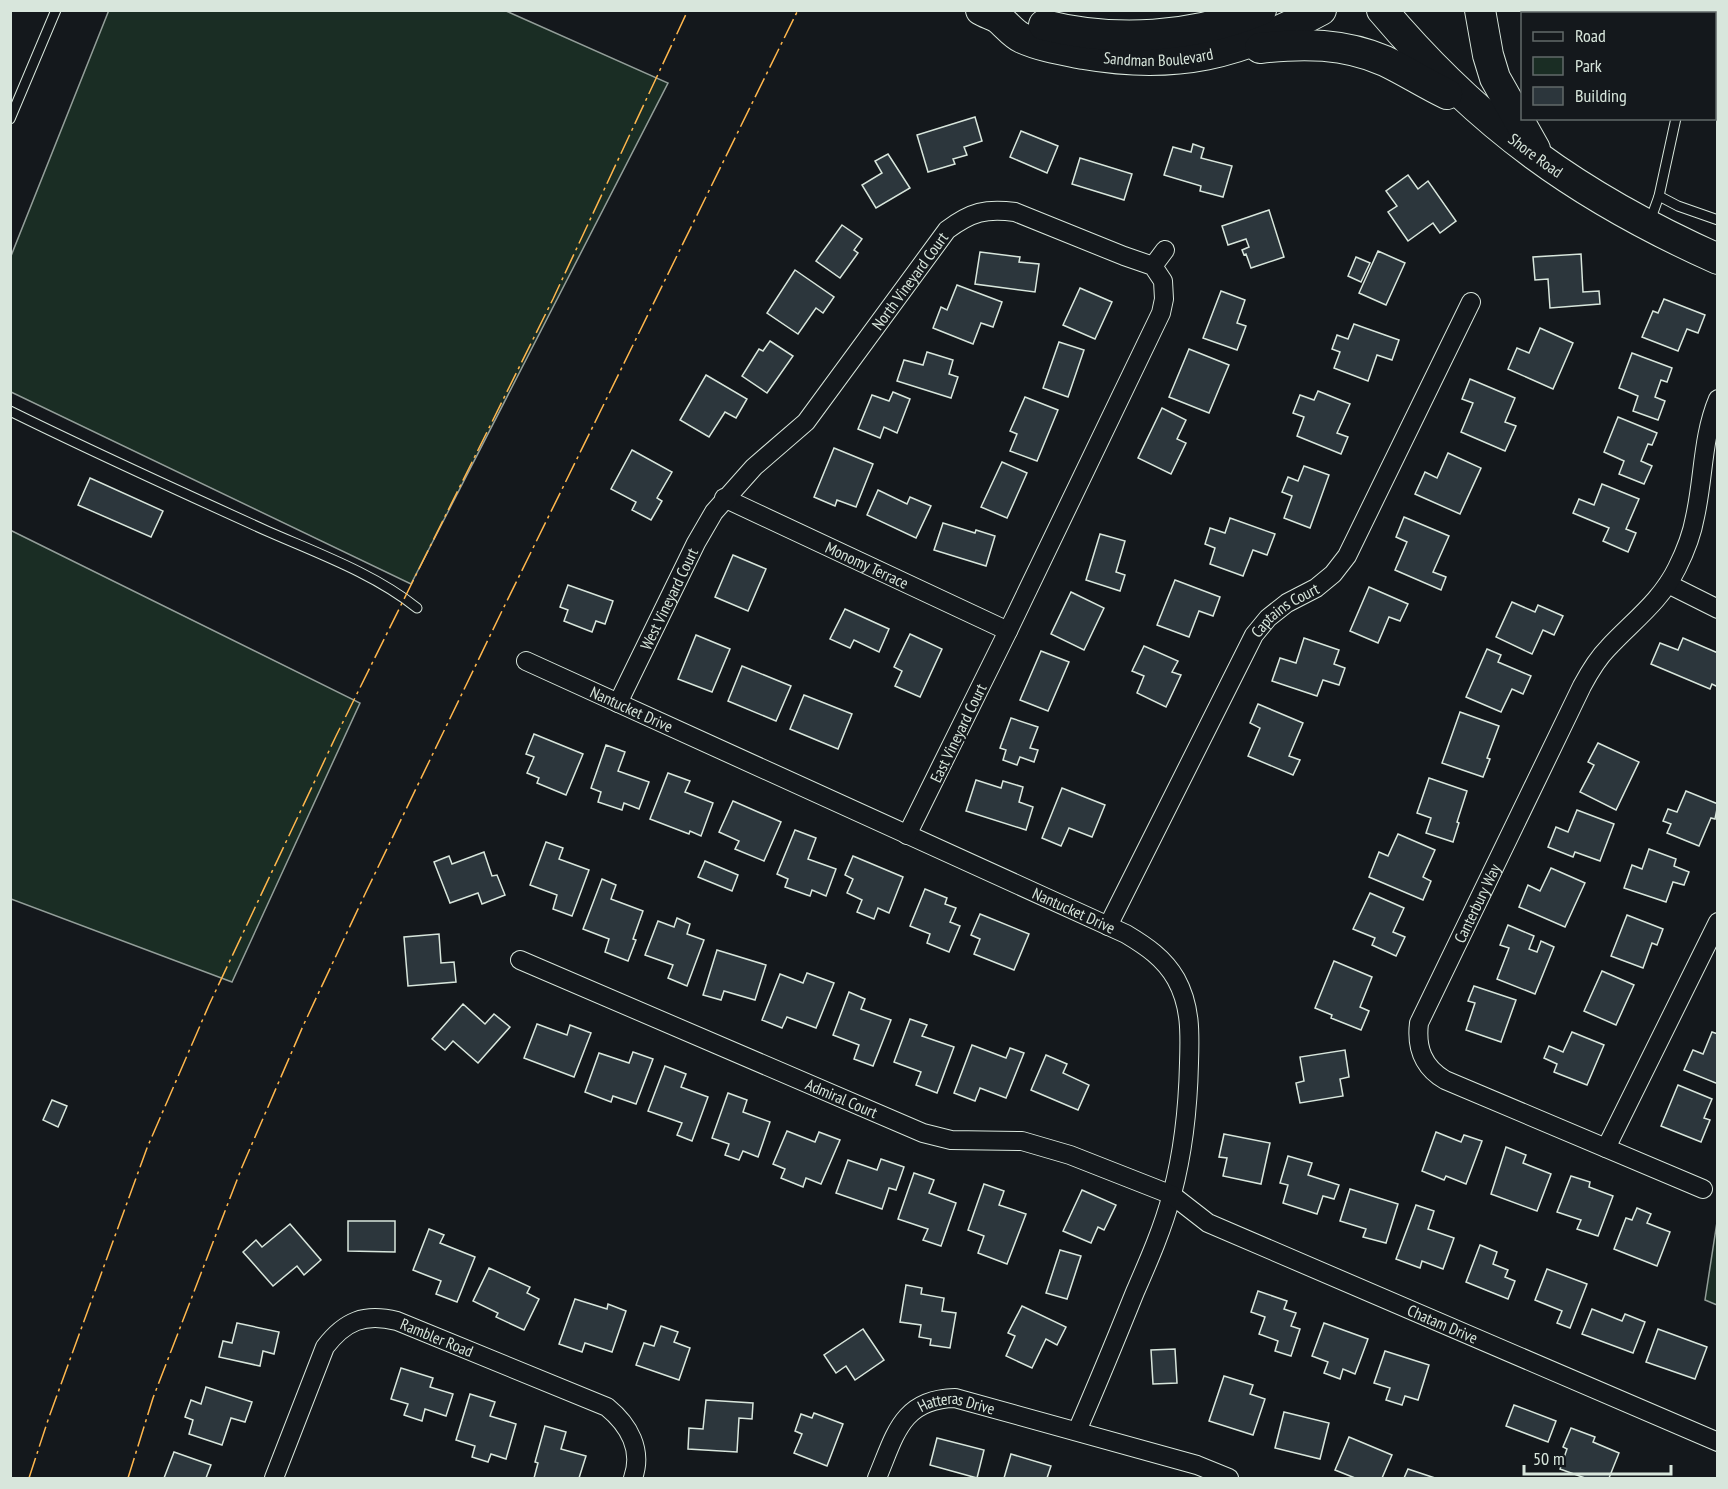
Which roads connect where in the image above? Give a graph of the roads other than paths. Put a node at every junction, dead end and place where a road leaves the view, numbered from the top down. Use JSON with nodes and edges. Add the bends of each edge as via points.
{"nodes":[{"id":1,"x":56,"y":10,"type":"edge"},
{"id":2,"x":1261,"y":10,"type":"edge"},
{"id":3,"x":1321,"y":10,"type":"edge"},
{"id":4,"x":1382,"y":10,"type":"edge"},
{"id":5,"x":1479,"y":10,"type":"edge"},
{"id":6,"x":989,"y":14,"type":"edge"},
{"id":7,"x":1218,"y":53,"type":"junction"},
{"id":8,"x":1474,"y":107,"type":"junction"},
{"id":9,"x":10,"y":119,"type":"edge"},
{"id":10,"x":1676,"y":120,"type":"edge"},
{"id":11,"x":1540,"y":160,"type":"junction"},
{"id":12,"x":1659,"y":196,"type":"junction"},
{"id":13,"x":1718,"y":220,"type":"edge"},
{"id":14,"x":1648,"y":226,"type":"junction"},
{"id":15,"x":1166,"y":250,"type":"dead end"},
{"id":16,"x":1718,"y":259,"type":"edge"},
{"id":17,"x":1154,"y":266,"type":"junction"},
{"id":18,"x":1471,"y":302,"type":"dead end"},
{"id":19,"x":1718,"y":399,"type":"edge"},
{"id":20,"x":10,"y":411,"type":"edge"},
{"id":21,"x":724,"y":498,"type":"junction"},
{"id":22,"x":1668,"y":584,"type":"junction"},
{"id":23,"x":417,"y":608,"type":"dead end"},
{"id":24,"x":1718,"y":609,"type":"edge"},
{"id":25,"x":1008,"y":631,"type":"junction"},
{"id":26,"x":526,"y":661,"type":"dead end"},
{"id":27,"x":618,"y":703,"type":"junction"},
{"id":28,"x":907,"y":835,"type":"junction"},
{"id":29,"x":1718,"y":922,"type":"edge"},
{"id":30,"x":1108,"y":926,"type":"junction"},
{"id":31,"x":520,"y":960,"type":"dead end"},
{"id":32,"x":1606,"y":1148,"type":"junction"},
{"id":33,"x":1703,"y":1189,"type":"dead end"},
{"id":34,"x":1172,"y":1196,"type":"junction"},
{"id":35,"x":1077,"y":1431,"type":"junction"},
{"id":36,"x":1718,"y":1442,"type":"edge"},
{"id":37,"x":274,"y":1479,"type":"edge"},
{"id":38,"x":633,"y":1479,"type":"edge"},
{"id":39,"x":877,"y":1479,"type":"edge"},
{"id":40,"x":1229,"y":1479,"type":"edge"}],
"edges":[{"from":1,"to":9,"type":"lane"},
{"from":2,"to":6,"type":"highway","name":"Sandman Boulevard","via":[[1206,28],[1145,35],[1098,35]]},
{"from":3,"to":7,"type":"highway","name":"Sandman Boulevard","via":[[1281,31]]},
{"from":4,"to":8,"type":"highway","name":"Shore Road","via":[[1411,45]]},
{"from":5,"to":11,"type":"highway","via":[[1495,78]]},
{"from":6,"to":7,"type":"highway","name":"Sandman Boulevard","via":[[1020,38],[1055,49],[1168,61]]},
{"from":7,"to":8,"type":"highway","via":[[1317,44],[1340,48],[1385,62]]},
{"from":8,"to":11,"type":"highway","name":"Shore Road"},
{"from":10,"to":12,"type":"lane"},
{"from":11,"to":14,"type":"highway","name":"Shore Road"},
{"from":12,"to":13,"type":"lane"},
{"from":12,"to":14,"type":"lane"},
{"from":14,"to":16,"type":"highway","name":"Shore Road"},
{"from":15,"to":17,"type":"street"},
{"from":17,"to":21,"type":"street","name":"North Vineyard Court","via":[[1015,212],[997,209],[963,218],[947,230],[806,422]]},
{"from":17,"to":25,"type":"street","via":[[1163,281],[1161,313]]},
{"from":18,"to":30,"type":"street","name":"Captains Court","via":[[1347,555],[1333,574],[1287,603],[1254,635]]},
{"from":19,"to":22,"type":"street","name":"Canterbury Way","via":[[1705,440],[1696,516],[1688,545]]},
{"from":20,"to":23,"type":"lane","via":[[337,562],[398,592]]},
{"from":21,"to":25,"type":"street","name":"Monomy Terrace"},
{"from":21,"to":27,"type":"street","name":"West Vineyard Court","via":[[696,543]]},
{"from":22,"to":24,"type":"street"},
{"from":22,"to":32,"type":"street","name":"Canterbury Way","via":[[1606,650],[1582,686],[1419,1023],[1417,1038],[1427,1065],[1438,1076]]},
{"from":25,"to":28,"type":"street","name":"East Vineyard Court"},
{"from":26,"to":27,"type":"street","name":"Nantucket Drive"},
{"from":27,"to":28,"type":"street","name":"Nantucket Drive"},
{"from":28,"to":30,"type":"street","name":"Nantucket Drive"},
{"from":29,"to":32,"type":"street"},
{"from":30,"to":34,"type":"street","name":"Nantucket Drive","via":[[1147,946],[1176,979],[1186,1001],[1190,1026],[1188,1116]]},
{"from":31,"to":34,"type":"street","name":"Admiral Court","via":[[923,1133],[951,1140],[1022,1141],[1070,1155]]},
{"from":32,"to":33,"type":"street","name":"Canterbury Way"},
{"from":34,"to":35,"type":"street","name":"Nantucket Drive"},
{"from":34,"to":36,"type":"street","name":"Chatam Drive","via":[[1209,1223]]},
{"from":35,"to":39,"type":"street","name":"Hatteras Drive","via":[[954,1398],[939,1398],[910,1412],[900,1425]]},
{"from":35,"to":40,"type":"street","name":"Hatteras Drive","via":[[1197,1465]]},
{"from":37,"to":38,"type":"street","name":"Rambler Road","via":[[325,1347],[349,1324],[365,1318],[397,1321],[607,1407],[631,1432],[636,1450]]}]}
